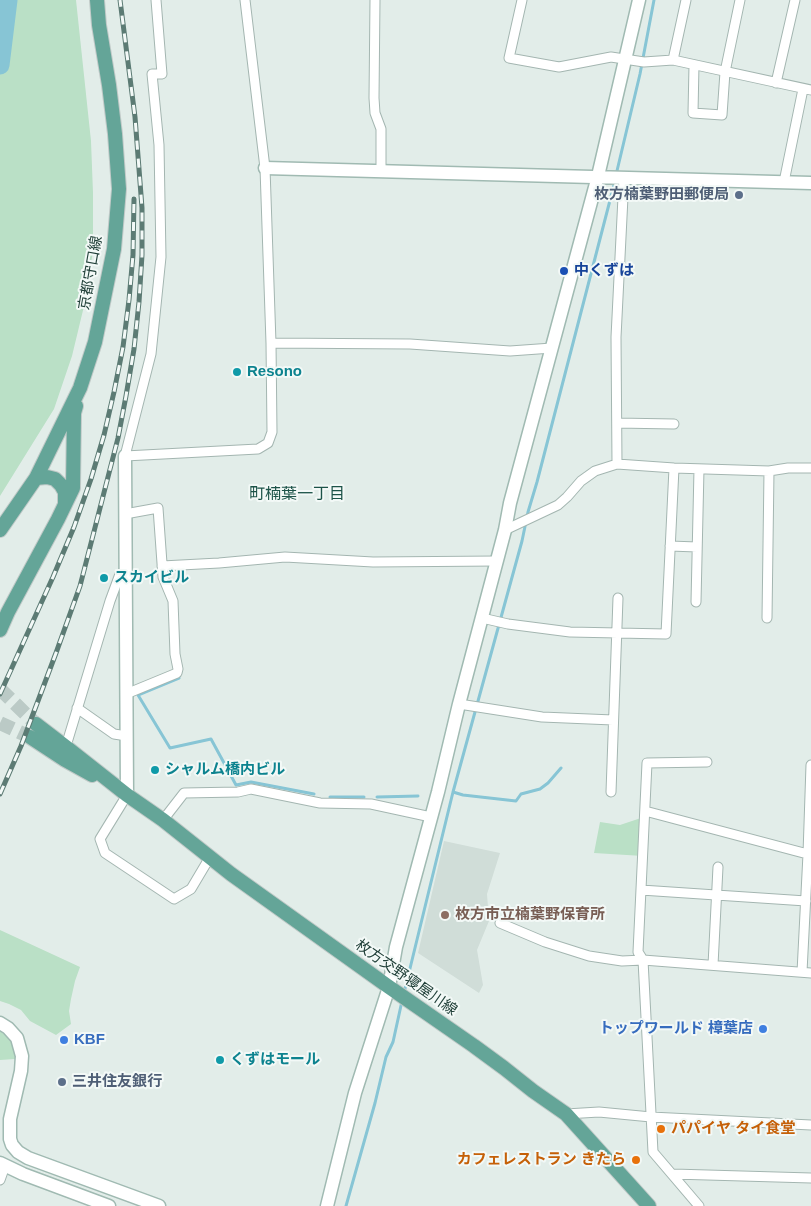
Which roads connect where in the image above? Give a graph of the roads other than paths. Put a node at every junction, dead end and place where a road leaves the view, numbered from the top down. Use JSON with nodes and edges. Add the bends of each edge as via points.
{"nodes":[{"id":1,"x":97,"y":0,"type":"edge"},
{"id":2,"x":156,"y":0,"type":"edge"},
{"id":3,"x":245,"y":0,"type":"edge"},
{"id":4,"x":375,"y":0,"type":"edge"},
{"id":5,"x":522,"y":0,"type":"edge"},
{"id":6,"x":639,"y":0,"type":"edge"},
{"id":7,"x":686,"y":0,"type":"edge"},
{"id":8,"x":740,"y":0,"type":"edge"},
{"id":9,"x":795,"y":0,"type":"edge"},
{"id":10,"x":626,"y":58,"type":"junction"},
{"id":11,"x":673,"y":60,"type":"junction"},
{"id":12,"x":694,"y":65,"type":"junction"},
{"id":13,"x":724,"y":72,"type":"junction"},
{"id":14,"x":776,"y":83,"type":"junction"},
{"id":15,"x":807,"y":90,"type":"edge"},
{"id":16,"x":265,"y":168,"type":"junction"},
{"id":17,"x":380,"y":171,"type":"junction"},
{"id":18,"x":598,"y":176,"type":"junction"},
{"id":19,"x":624,"y":177,"type":"junction"},
{"id":20,"x":784,"y":182,"type":"junction"},
{"id":21,"x":811,"y":183,"type":"edge"},
{"id":22,"x":271,"y":343,"type":"junction"},
{"id":23,"x":552,"y":348,"type":"junction"},
{"id":24,"x":80,"y":388,"type":"junction"},
{"id":25,"x":616,"y":423,"type":"junction"},
{"id":26,"x":674,"y":424,"type":"dead end"},
{"id":27,"x":124,"y":456,"type":"junction"},
{"id":28,"x":617,"y":464,"type":"junction"},
{"id":29,"x":674,"y":468,"type":"junction"},
{"id":30,"x":811,"y":468,"type":"edge"},
{"id":31,"x":698,"y":469,"type":"junction"},
{"id":32,"x":769,"y":471,"type":"junction"},
{"id":33,"x":36,"y":478,"type":"junction"},
{"id":34,"x":65,"y":504,"type":"junction"},
{"id":35,"x":125,"y":514,"type":"junction"},
{"id":36,"x":0,"y":530,"type":"edge"},
{"id":37,"x":505,"y":530,"type":"junction"},
{"id":38,"x":670,"y":546,"type":"junction"},
{"id":39,"x":697,"y":547,"type":"junction"},
{"id":40,"x":497,"y":561,"type":"junction"},
{"id":41,"x":162,"y":566,"type":"junction"},
{"id":42,"x":125,"y":572,"type":"junction"},
{"id":43,"x":618,"y":598,"type":"dead end"},
{"id":44,"x":696,"y":602,"type":"dead end"},
{"id":45,"x":482,"y":618,"type":"junction"},
{"id":46,"x":767,"y":618,"type":"dead end"},
{"id":47,"x":0,"y":630,"type":"edge"},
{"id":48,"x":616,"y":632,"type":"junction"},
{"id":49,"x":126,"y":694,"type":"junction"},
{"id":50,"x":459,"y":704,"type":"junction"},
{"id":51,"x":77,"y":708,"type":"junction"},
{"id":52,"x":614,"y":720,"type":"junction"},
{"id":53,"x":127,"y":736,"type":"junction"},
{"id":54,"x":66,"y":746,"type":"junction"},
{"id":55,"x":707,"y":762,"type":"dead end"},
{"id":56,"x":811,"y":765,"type":"edge"},
{"id":57,"x":612,"y":792,"type":"dead end"},
{"id":58,"x":127,"y":795,"type":"junction"},
{"id":59,"x":645,"y":811,"type":"junction"},
{"id":60,"x":430,"y":817,"type":"junction"},
{"id":61,"x":163,"y":820,"type":"junction"},
{"id":62,"x":810,"y":855,"type":"edge"},
{"id":63,"x":210,"y":857,"type":"junction"},
{"id":64,"x":718,"y":867,"type":"dead end"},
{"id":65,"x":641,"y":890,"type":"junction"},
{"id":66,"x":717,"y":895,"type":"junction"},
{"id":67,"x":806,"y":901,"type":"junction"},
{"id":68,"x":500,"y":923,"type":"dead end"},
{"id":69,"x":643,"y":960,"type":"junction"},
{"id":70,"x":713,"y":965,"type":"junction"},
{"id":71,"x":807,"y":972,"type":"edge"},
{"id":72,"x":389,"y":986,"type":"junction"},
{"id":73,"x":0,"y":1023,"type":"edge"},
{"id":74,"x":566,"y":1114,"type":"junction"},
{"id":75,"x":651,"y":1117,"type":"junction"},
{"id":76,"x":0,"y":1119,"type":"edge"},
{"id":77,"x":811,"y":1124,"type":"edge"},
{"id":78,"x":9,"y":1133,"type":"junction"},
{"id":79,"x":0,"y":1153,"type":"edge"},
{"id":80,"x":3,"y":1165,"type":"edge"},
{"id":81,"x":673,"y":1174,"type":"junction"},
{"id":82,"x":811,"y":1178,"type":"edge"},
{"id":83,"x":0,"y":1180,"type":"edge"},
{"id":84,"x":108,"y":1206,"type":"edge"},
{"id":85,"x":159,"y":1206,"type":"edge"},
{"id":86,"x":327,"y":1206,"type":"edge"},
{"id":87,"x":649,"y":1206,"type":"edge"},
{"id":88,"x":699,"y":1206,"type":"edge"}],
"edges":[{"from":1,"to":24,"type":"main road","name":"京都守口線","via":[[119,189],[114,249],[95,342]]},
{"from":2,"to":27,"type":"street","via":[[162,74],[152,74],[159,145],[161,257],[151,354]]},
{"from":3,"to":16,"type":"street"},
{"from":4,"to":17,"type":"street","via":[[374,98],[381,129]]},
{"from":5,"to":10,"type":"street","via":[[509,58],[559,67],[611,56]]},
{"from":6,"to":10,"type":"street"},
{"from":7,"to":11,"type":"street"},
{"from":8,"to":13,"type":"street"},
{"from":9,"to":14,"type":"street"},
{"from":10,"to":11,"type":"street","via":[[644,62]]},
{"from":10,"to":18,"type":"street"},
{"from":11,"to":12,"type":"street"},
{"from":12,"to":13,"type":"street"},
{"from":12,"to":13,"type":"street","via":[[693,114],[722,115]]},
{"from":13,"to":14,"type":"street"},
{"from":14,"to":15,"type":"street"},
{"from":15,"to":20,"type":"street"},
{"from":16,"to":17,"type":"street"},
{"from":16,"to":22,"type":"street"},
{"from":17,"to":18,"type":"street"},
{"from":18,"to":19,"type":"street"},
{"from":18,"to":23,"type":"street"},
{"from":19,"to":20,"type":"street"},
{"from":19,"to":25,"type":"street","via":[[616,337]]},
{"from":20,"to":21,"type":"street"},
{"from":22,"to":23,"type":"street","via":[[410,344],[510,351]]},
{"from":22,"to":27,"type":"street","via":[[272,432],[268,443],[258,449]]},
{"from":23,"to":37,"type":"street"},
{"from":24,"to":33,"type":"main road","name":"京都守口線"},
{"from":24,"to":34,"type":"main road","via":[[74,413],[73,488]]},
{"from":25,"to":26,"type":"street"},
{"from":25,"to":28,"type":"street"},
{"from":27,"to":35,"type":"street"},
{"from":28,"to":29,"type":"street"},
{"from":28,"to":37,"type":"street","via":[[595,471],[558,505]]},
{"from":29,"to":31,"type":"street"},
{"from":29,"to":38,"type":"street"},
{"from":30,"to":32,"type":"street"},
{"from":31,"to":32,"type":"street"},
{"from":31,"to":39,"type":"street"},
{"from":32,"to":46,"type":"street"},
{"from":33,"to":34,"type":"main road","via":[[55,479],[65,492]]},
{"from":33,"to":36,"type":"main road","name":"京都守口線"},
{"from":34,"to":47,"type":"main road"},
{"from":35,"to":41,"type":"street","via":[[158,508]]},
{"from":35,"to":42,"type":"street"},
{"from":37,"to":40,"type":"street"},
{"from":38,"to":39,"type":"street"},
{"from":38,"to":48,"type":"street","via":[[666,634]]},
{"from":39,"to":44,"type":"street"},
{"from":40,"to":41,"type":"street","via":[[374,562],[285,557]]},
{"from":40,"to":45,"type":"street"},
{"from":41,"to":49,"type":"street","via":[[173,601],[178,670]]},
{"from":42,"to":49,"type":"street"},
{"from":42,"to":51,"type":"street","via":[[120,574],[110,601]]},
{"from":43,"to":48,"type":"street"},
{"from":45,"to":48,"type":"street","via":[[570,632]]},
{"from":45,"to":50,"type":"street"},
{"from":48,"to":52,"type":"street"},
{"from":49,"to":53,"type":"street"},
{"from":50,"to":52,"type":"street","via":[[542,717]]},
{"from":50,"to":60,"type":"street"},
{"from":51,"to":53,"type":"street","via":[[114,734]]},
{"from":51,"to":54,"type":"street"},
{"from":52,"to":57,"type":"street"},
{"from":53,"to":58,"type":"street"},
{"from":54,"to":58,"type":"main road","name":"枚方交野寝屋川線"},
{"from":54,"to":58,"type":"main road","name":"枚方交野寝屋川線","via":[[33,730],[65,760]]},
{"from":55,"to":59,"type":"street","via":[[647,763]]},
{"from":56,"to":62,"type":"street"},
{"from":58,"to":61,"type":"main road","name":"枚方交野寝屋川線"},
{"from":58,"to":63,"type":"street","via":[[100,838],[106,853],[174,899],[191,890]]},
{"from":59,"to":62,"type":"street"},
{"from":59,"to":65,"type":"street"},
{"from":60,"to":61,"type":"street","via":[[371,804],[320,803],[251,789],[184,793]]},
{"from":60,"to":72,"type":"street"},
{"from":61,"to":63,"type":"main road","name":"枚方交野寝屋川線"},
{"from":62,"to":67,"type":"street"},
{"from":63,"to":72,"type":"main road","name":"枚方交野寝屋川線"},
{"from":64,"to":66,"type":"street"},
{"from":65,"to":66,"type":"street"},
{"from":65,"to":69,"type":"street","via":[[638,952]]},
{"from":66,"to":67,"type":"street"},
{"from":66,"to":70,"type":"street"},
{"from":67,"to":71,"type":"street"},
{"from":68,"to":69,"type":"street","via":[[589,956],[622,962]]},
{"from":69,"to":70,"type":"street"},
{"from":69,"to":75,"type":"street"},
{"from":70,"to":71,"type":"street"},
{"from":72,"to":74,"type":"main road","name":"枚方交野寝屋川線"},
{"from":72,"to":86,"type":"street","via":[[356,1093]]},
{"from":73,"to":78,"type":"street","via":[[17,1038],[22,1056]]},
{"from":74,"to":75,"type":"street","via":[[599,1112]]},
{"from":74,"to":87,"type":"main road","name":"枚方交野寝屋川線"},
{"from":75,"to":77,"type":"street"},
{"from":75,"to":81,"type":"street","via":[[653,1152]]},
{"from":76,"to":78,"type":"street"},
{"from":78,"to":85,"type":"street","via":[[12,1145],[28,1158]]},
{"from":79,"to":80,"type":"street"},
{"from":80,"to":83,"type":"street"},
{"from":80,"to":84,"type":"street"},
{"from":81,"to":82,"type":"street"},
{"from":81,"to":88,"type":"street"}]}
